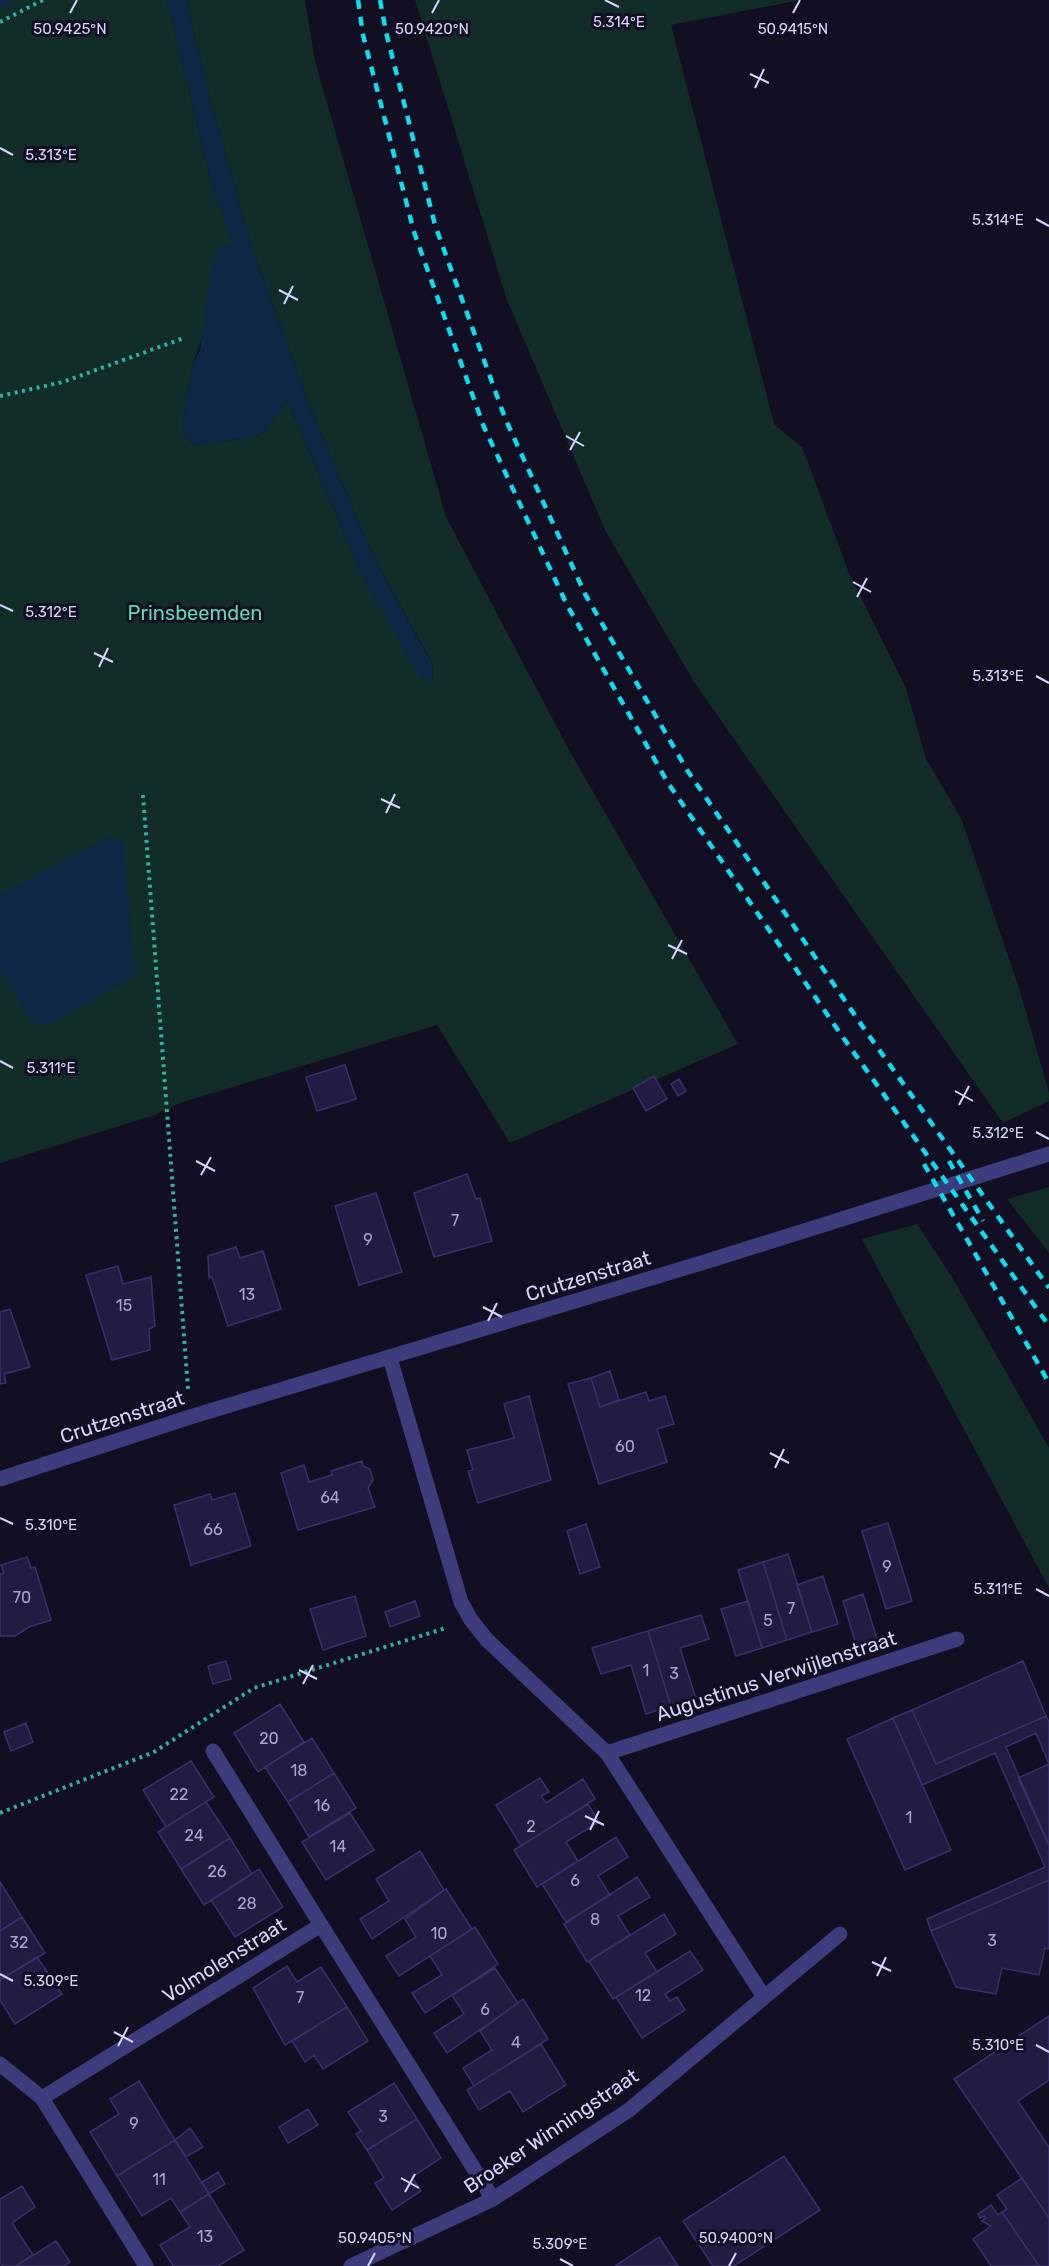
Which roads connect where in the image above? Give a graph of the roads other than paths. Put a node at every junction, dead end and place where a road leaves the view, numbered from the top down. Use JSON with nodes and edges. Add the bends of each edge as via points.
{"nodes":[{"id":1,"x":1049,"y":1154,"type":"edge"},
{"id":2,"x":390,"y":1358,"type":"junction"},
{"id":3,"x":0,"y":1479,"type":"edge"},
{"id":4,"x":957,"y":1639,"type":"dead end"},
{"id":5,"x":213,"y":1751,"type":"dead end"},
{"id":6,"x":607,"y":1753,"type":"junction"},
{"id":7,"x":321,"y":1925,"type":"junction"},
{"id":8,"x":840,"y":1934,"type":"dead end"},
{"id":9,"x":764,"y":1996,"type":"junction"},
{"id":10,"x":0,"y":2064,"type":"edge"},
{"id":11,"x":42,"y":2098,"type":"junction"},
{"id":12,"x":493,"y":2199,"type":"junction"},
{"id":13,"x":146,"y":2266,"type":"edge"},
{"id":14,"x":351,"y":2266,"type":"edge"}],
"edges":[{"from":1,"to":2,"type":"street","name":"Crutzenstraat"},
{"from":2,"to":3,"type":"street","name":"Crutzenstraat"},
{"from":2,"to":6,"type":"street","via":[[461,1602],[487,1640]]},
{"from":4,"to":6,"type":"street","name":"Augustinus Verwijlenstraat"},
{"from":5,"to":7,"type":"street"},
{"from":6,"to":9,"type":"street"},
{"from":7,"to":11,"type":"street","name":"Volmolenstraat"},
{"from":7,"to":12,"type":"street"},
{"from":8,"to":9,"type":"street","name":"Broeker Winningstraat"},
{"from":9,"to":12,"type":"street","name":"Broeker Winningstraat","via":[[629,2110]]},
{"from":10,"to":11,"type":"street"},
{"from":11,"to":13,"type":"street"},
{"from":12,"to":14,"type":"street","name":"Broeker Winningstraat"}]}
